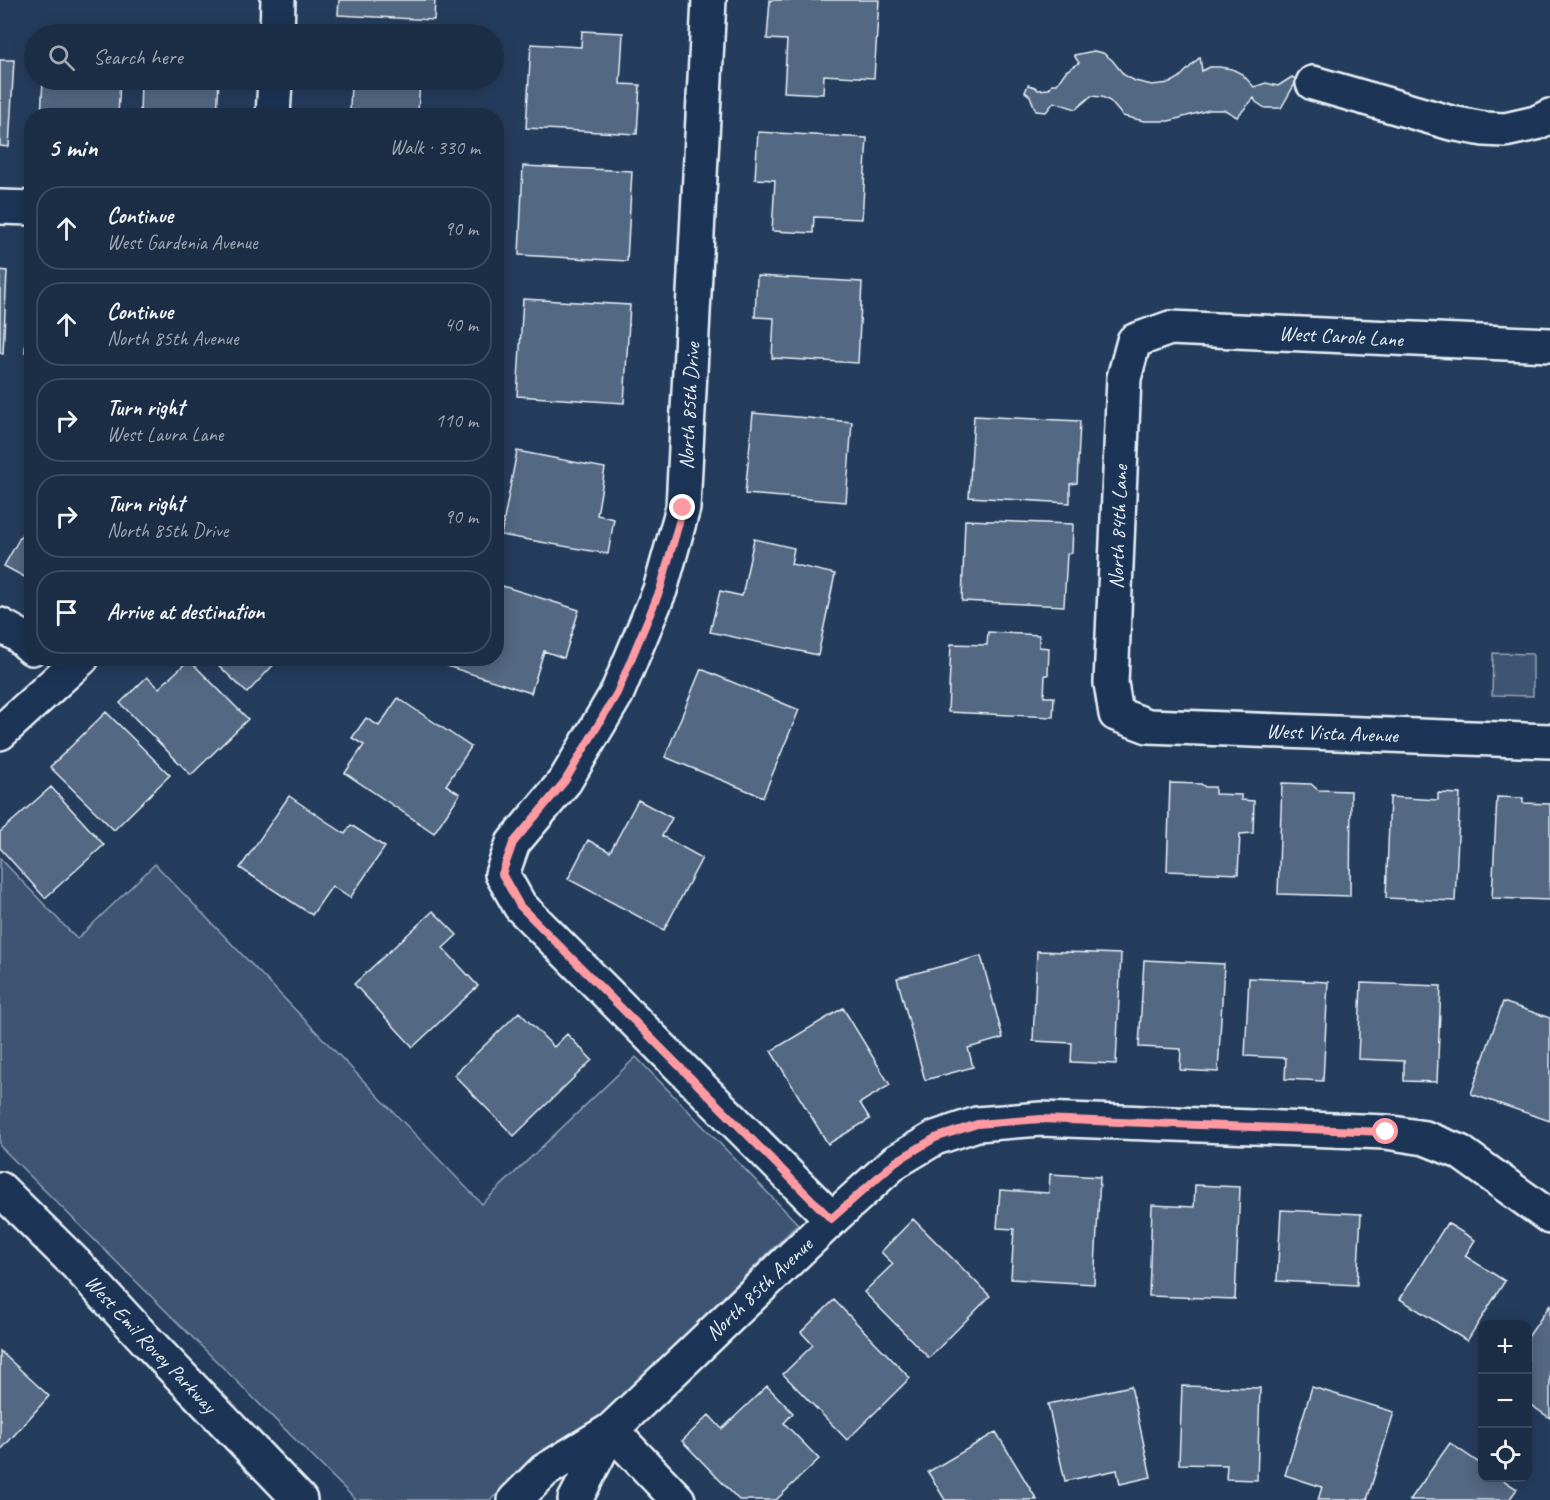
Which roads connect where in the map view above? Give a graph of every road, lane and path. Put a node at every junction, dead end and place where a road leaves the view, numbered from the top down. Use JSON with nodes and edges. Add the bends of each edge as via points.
{"nodes":[{"id":1,"x":278,"y":0,"type":"edge"},
{"id":2,"x":709,"y":0,"type":"edge"},
{"id":3,"x":277,"y":24,"type":"edge"},
{"id":4,"x":1313,"y":82,"type":"dead end"},
{"id":5,"x":274,"y":90,"type":"edge"},
{"id":6,"x":273,"y":108,"type":"edge"},
{"id":7,"x":1550,"y":116,"type":"edge"},
{"id":8,"x":0,"y":207,"type":"edge"},
{"id":9,"x":24,"y":208,"type":"edge"},
{"id":10,"x":1134,"y":340,"type":"joint"},
{"id":11,"x":1550,"y":345,"type":"edge"},
{"id":12,"x":0,"y":625,"type":"edge"},
{"id":13,"x":24,"y":640,"type":"edge"},
{"id":14,"x":61,"y":666,"type":"edge"},
{"id":15,"x":1116,"y":714,"type":"joint"},
{"id":16,"x":0,"y":733,"type":"edge"},
{"id":17,"x":1550,"y":741,"type":"edge"},
{"id":18,"x":3,"y":1204,"type":"edge"},
{"id":19,"x":1550,"y":1217,"type":"edge"},
{"id":20,"x":831,"y":1219,"type":"junction"},
{"id":21,"x":611,"y":1430,"type":"junction"},
{"id":22,"x":300,"y":1500,"type":"edge"},
{"id":23,"x":515,"y":1500,"type":"edge"},
{"id":24,"x":575,"y":1500,"type":"edge"},
{"id":25,"x":678,"y":1500,"type":"edge"}],
"edges":[{"from":1,"to":3,"type":"street"},
{"from":2,"to":20,"type":"street","name":"North 85th Drive","via":[[683,508],[660,590],[617,693],[565,781],[513,843],[502,874],[520,906]]},
{"from":4,"to":7,"type":"street","via":[[1484,129],[1505,130]]},
{"from":5,"to":6,"type":"street"},
{"from":8,"to":9,"type":"street"},
{"from":10,"to":11,"type":"street","name":"West Carole Lane","via":[[1170,328]]},
{"from":10,"to":15,"type":"street","name":"North 84th Lane","via":[[1124,378],[1111,683]]},
{"from":12,"to":13,"type":"street"},
{"from":14,"to":16,"type":"street"},
{"from":15,"to":17,"type":"street","name":"West Vista Avenue","via":[[1148,726]]},
{"from":18,"to":22,"type":"street","name":"West Emil Rovey Parkway"},
{"from":19,"to":20,"type":"street","name":"North 85th Avenue","via":[[1460,1152],[1425,1138],[1386,1132],[1041,1119],[977,1124],[935,1138],[895,1162]]},
{"from":20,"to":21,"type":"street","name":"North 85th Avenue"},
{"from":21,"to":23,"type":"street","name":"North 85th Avenue","via":[[544,1471]]},
{"from":21,"to":24,"type":"street","name":"North 85th Avenue"},
{"from":21,"to":25,"type":"street"}]}
